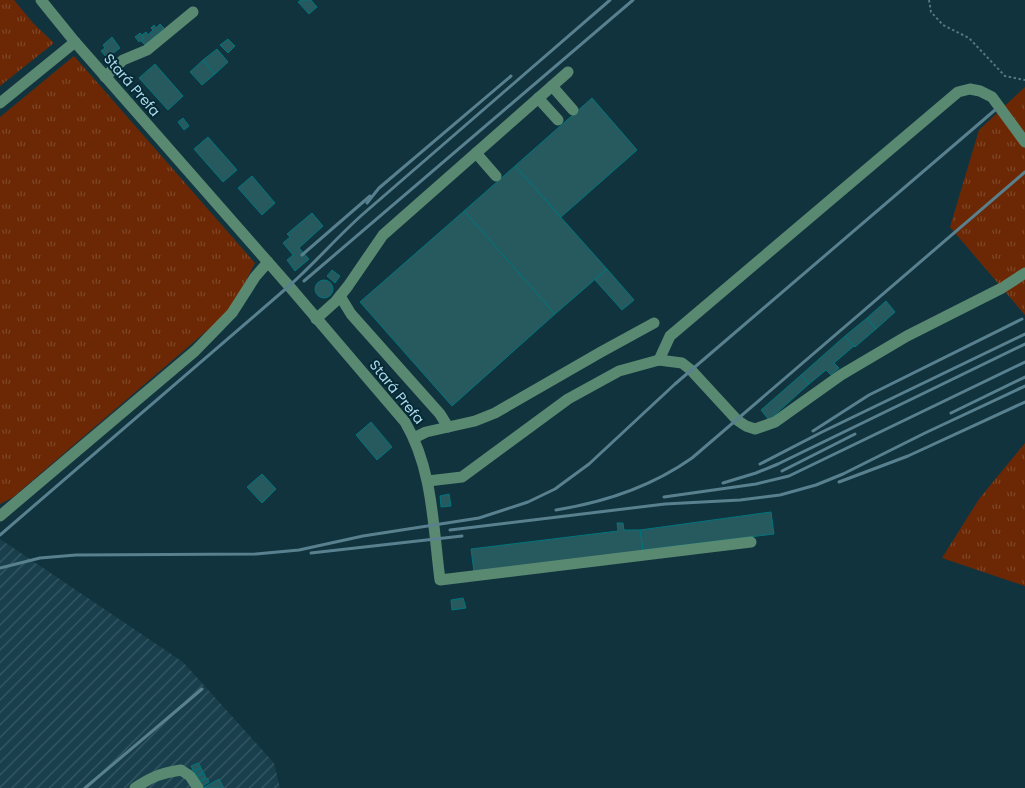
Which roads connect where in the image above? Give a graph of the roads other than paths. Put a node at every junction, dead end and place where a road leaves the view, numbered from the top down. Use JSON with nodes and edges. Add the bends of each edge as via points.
{"nodes":[{"id":1,"x":40,"y":0,"type":"edge"},
{"id":2,"x":193,"y":12,"type":"dead end"},
{"id":3,"x":75,"y":42,"type":"junction"},
{"id":4,"x":568,"y":72,"type":"dead end"},
{"id":5,"x":106,"y":77,"type":"junction"},
{"id":6,"x":552,"y":86,"type":"junction"},
{"id":7,"x":538,"y":98,"type":"junction"},
{"id":8,"x":0,"y":103,"type":"edge"},
{"id":9,"x":573,"y":110,"type":"dead end"},
{"id":10,"x":558,"y":120,"type":"dead end"},
{"id":11,"x":1025,"y":142,"type":"edge"},
{"id":12,"x":476,"y":153,"type":"junction"},
{"id":13,"x":496,"y":176,"type":"dead end"},
{"id":14,"x":268,"y":262,"type":"junction"},
{"id":15,"x":1025,"y":273,"type":"edge"},
{"id":16,"x":340,"y":296,"type":"junction"},
{"id":17,"x":331,"y":306,"type":"junction"},
{"id":18,"x":351,"y":314,"type":"junction"},
{"id":19,"x":316,"y":319,"type":"junction"},
{"id":20,"x":654,"y":323,"type":"dead end"},
{"id":21,"x":659,"y":360,"type":"junction"},
{"id":22,"x":448,"y":427,"type":"junction"},
{"id":23,"x":414,"y":438,"type":"junction"},
{"id":24,"x":428,"y":481,"type":"junction"},
{"id":25,"x":0,"y":516,"type":"edge"},
{"id":26,"x":751,"y":542,"type":"dead end"},
{"id":27,"x":135,"y":788,"type":"edge"},
{"id":28,"x":198,"y":788,"type":"edge"}],
"edges":[{"from":1,"to":3,"type":"street","name":"Stará Prefa"},
{"from":2,"to":5,"type":"street","via":[[147,50],[123,60]]},
{"from":3,"to":5,"type":"street","name":"Stará Prefa"},
{"from":3,"to":8,"type":"street"},
{"from":4,"to":6,"type":"street"},
{"from":5,"to":14,"type":"street","name":"Stará Prefa"},
{"from":6,"to":7,"type":"street"},
{"from":6,"to":9,"type":"street"},
{"from":7,"to":10,"type":"street"},
{"from":7,"to":12,"type":"street"},
{"from":11,"to":21,"type":"street","via":[[992,97],[970,89],[958,92],[670,336]]},
{"from":12,"to":13,"type":"street"},
{"from":12,"to":16,"type":"street","via":[[383,235]]},
{"from":14,"to":19,"type":"street","name":"Stará Prefa"},
{"from":14,"to":25,"type":"street","via":[[232,313],[195,351]]},
{"from":15,"to":21,"type":"street","via":[[907,336],[857,365],[775,422],[755,429],[738,420],[682,363]]},
{"from":16,"to":17,"type":"street"},
{"from":16,"to":18,"type":"street"},
{"from":17,"to":18,"type":"street"},
{"from":17,"to":19,"type":"street"},
{"from":18,"to":22,"type":"street"},
{"from":19,"to":23,"type":"street","name":"Stará Prefa","via":[[405,422]]},
{"from":20,"to":22,"type":"street","via":[[495,413]]},
{"from":21,"to":24,"type":"street","via":[[619,372],[568,399],[462,477]]},
{"from":22,"to":23,"type":"street"},
{"from":23,"to":24,"type":"street","name":"Stará Prefa"},
{"from":24,"to":26,"type":"street","name":"Stará Prefa","via":[[440,580]]},
{"from":27,"to":28,"type":"street","via":[[163,772],[181,770]]}]}
